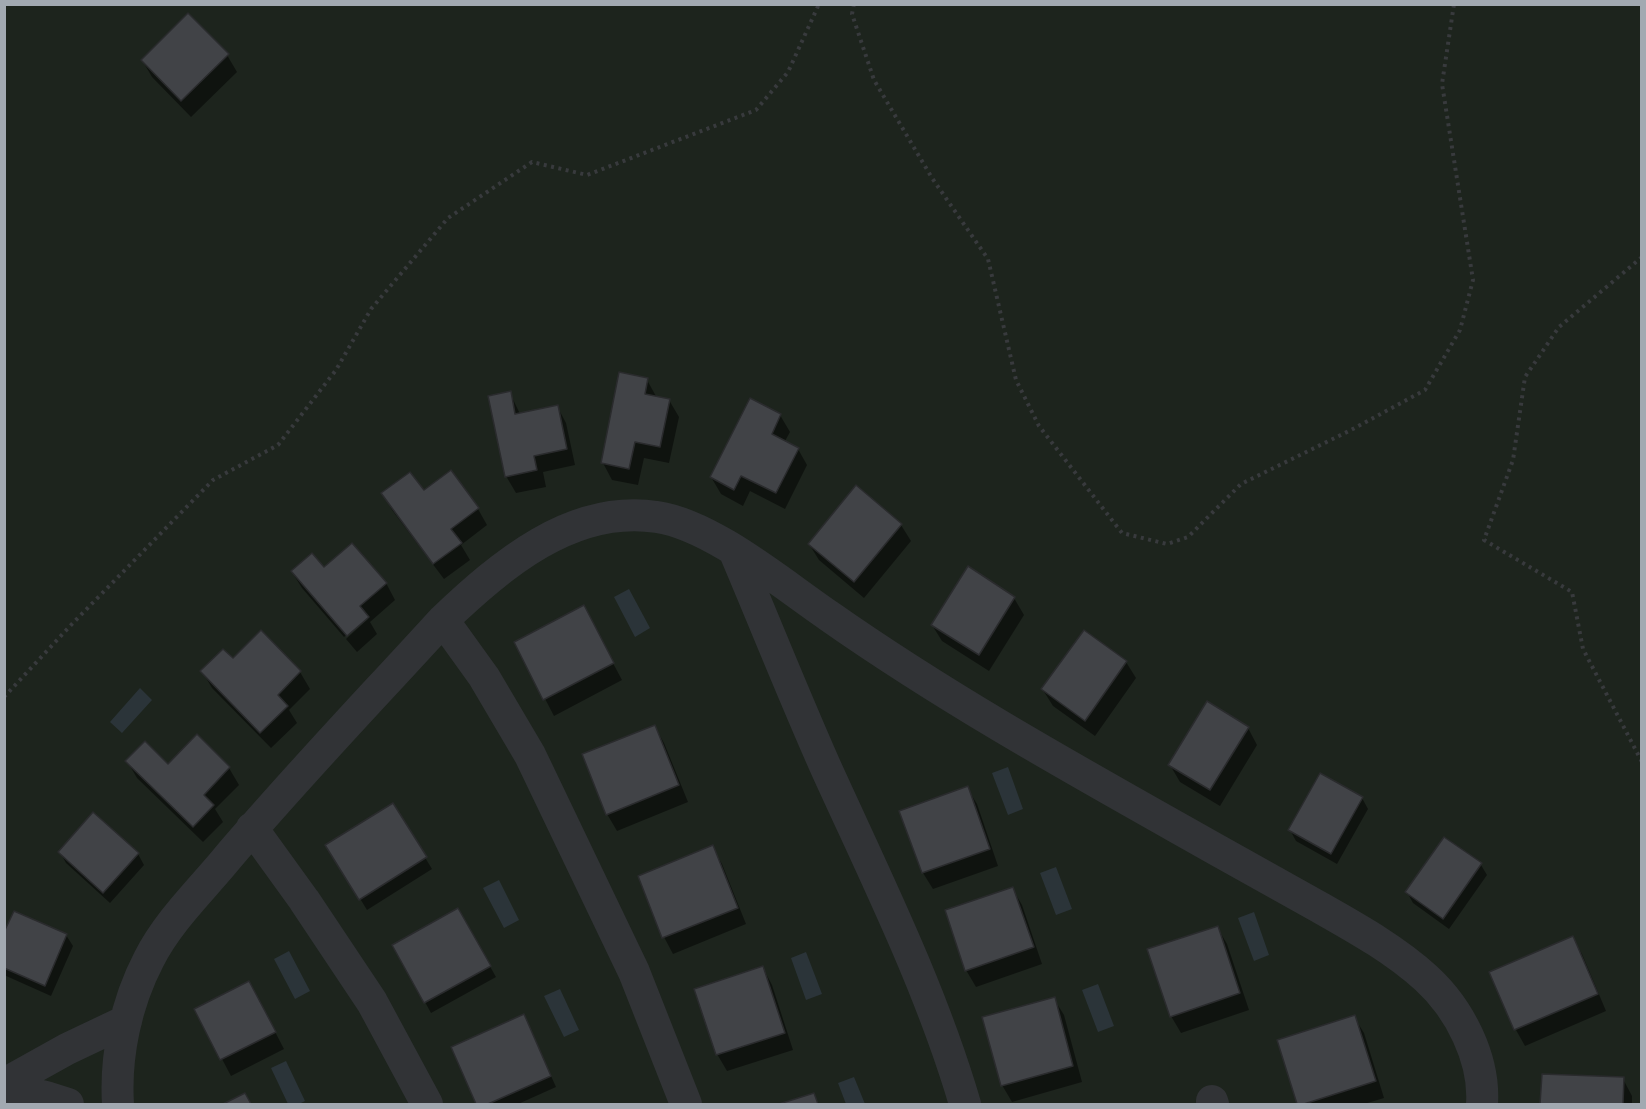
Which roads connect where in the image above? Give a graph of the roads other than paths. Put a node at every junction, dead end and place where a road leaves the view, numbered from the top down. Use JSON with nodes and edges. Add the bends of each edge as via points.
{"nodes":[{"id":1,"x":734,"y":550,"type":"junction"},
{"id":2,"x":443,"y":620,"type":"junction"},
{"id":3,"x":252,"y":828,"type":"junction"},
{"id":4,"x":126,"y":1021,"type":"junction"},
{"id":5,"x":4,"y":1086,"type":"edge"},
{"id":6,"x":68,"y":1104,"type":"edge"},
{"id":7,"x":118,"y":1104,"type":"edge"},
{"id":8,"x":427,"y":1104,"type":"edge"},
{"id":9,"x":686,"y":1104,"type":"edge"},
{"id":10,"x":965,"y":1104,"type":"edge"},
{"id":11,"x":1482,"y":1104,"type":"edge"}],
"edges":[{"from":1,"to":2,"type":"street","via":[[704,532],[657,517],[594,518],[570,527],[521,556]]},
{"from":1,"to":10,"type":"street","via":[[906,945]]},
{"from":1,"to":11,"type":"street","via":[[875,648],[1022,739],[1365,933],[1405,960],[1447,1000],[1464,1027],[1477,1063]]},
{"from":2,"to":3,"type":"street"},
{"from":2,"to":9,"type":"street","via":[[484,677],[530,755],[634,972]]},
{"from":3,"to":4,"type":"street","via":[[159,940],[142,973]]},
{"from":3,"to":8,"type":"street","via":[[372,1002]]},
{"from":4,"to":5,"type":"street","via":[[67,1049]]},
{"from":4,"to":7,"type":"street","via":[[118,1071]]},
{"from":5,"to":6,"type":"street"}]}
